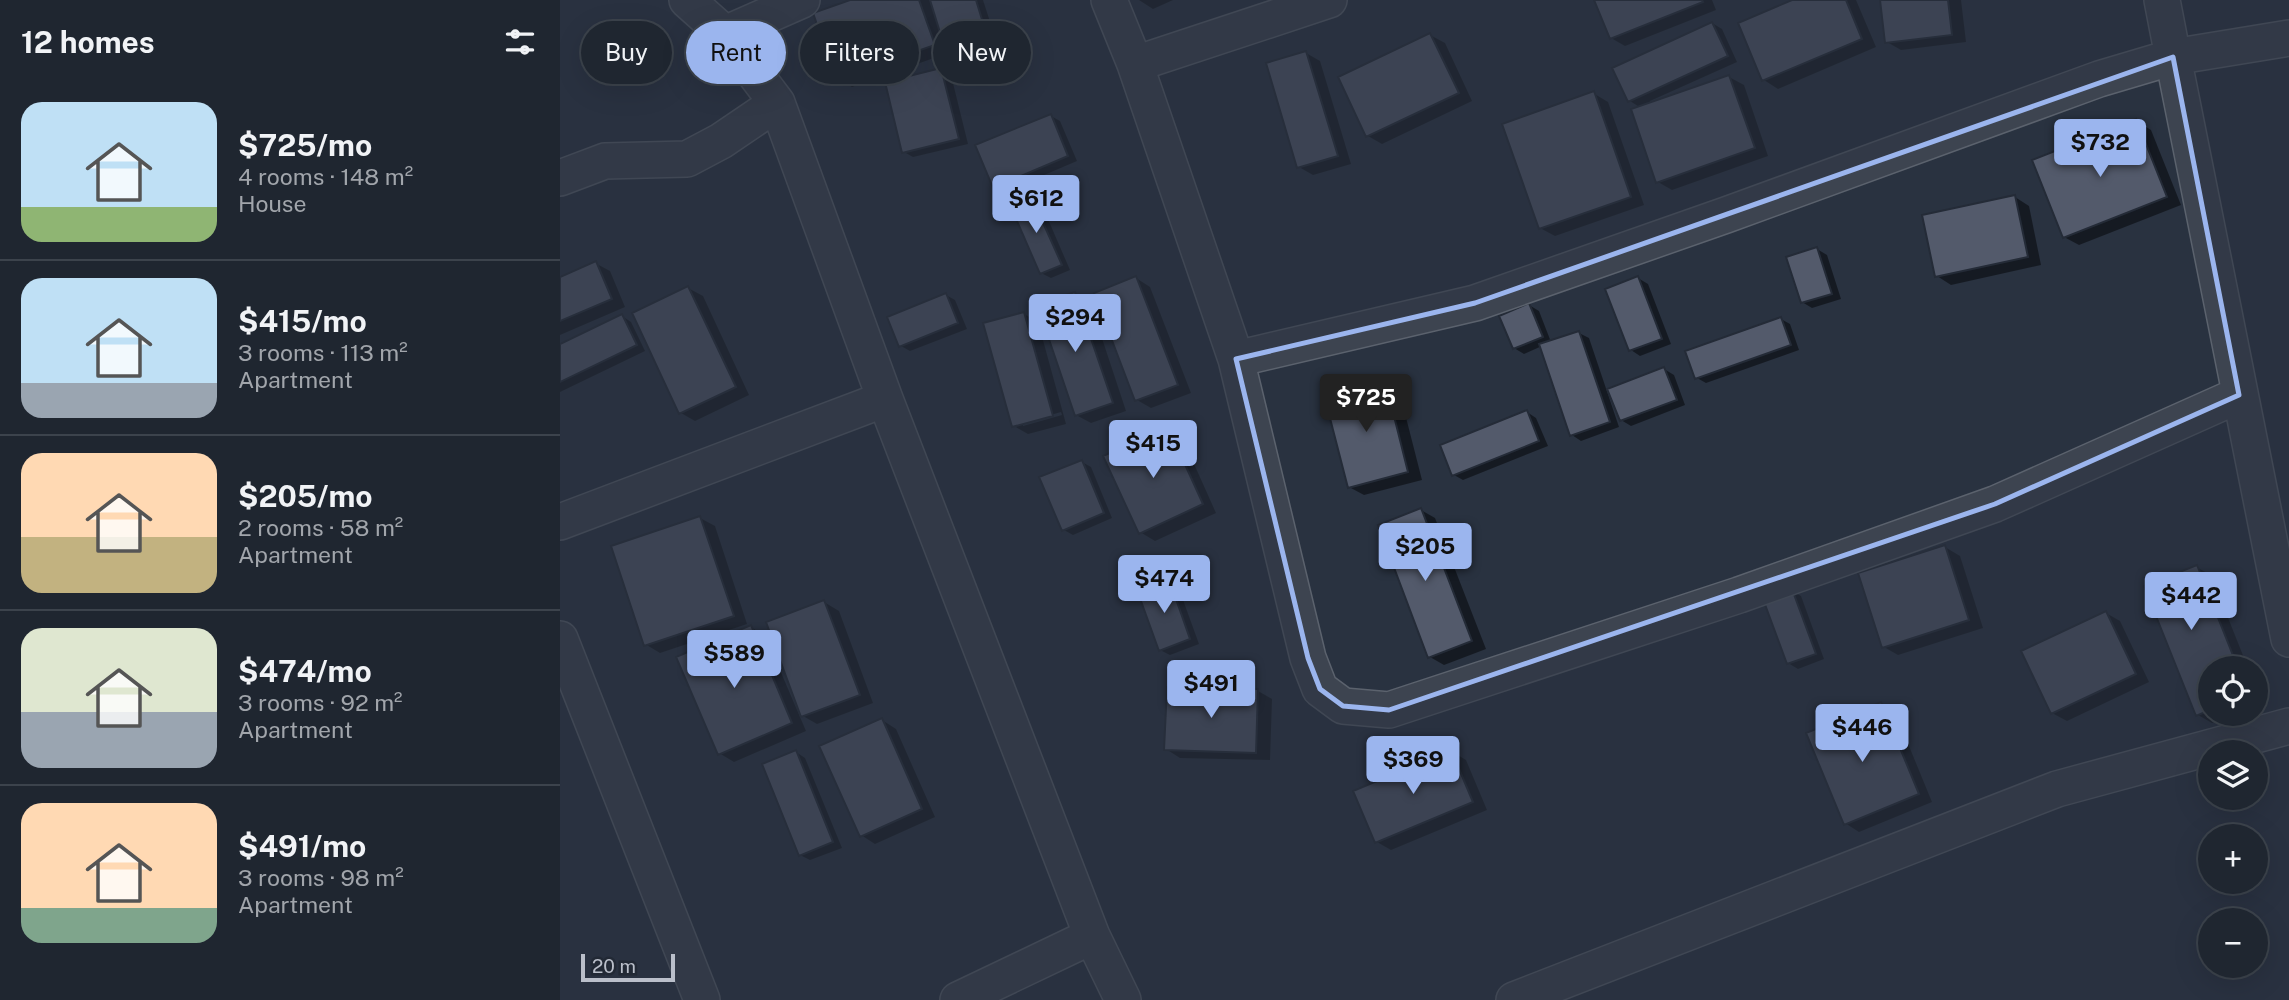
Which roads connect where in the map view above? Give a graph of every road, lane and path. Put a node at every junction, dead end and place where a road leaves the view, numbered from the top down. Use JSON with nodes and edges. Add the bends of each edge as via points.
{"nodes":[{"id":1,"x":687,"y":0,"type":"edge"},
{"id":2,"x":802,"y":0,"type":"edge"},
{"id":3,"x":1109,"y":0,"type":"edge"},
{"id":4,"x":1329,"y":0,"type":"edge"},
{"id":5,"x":2162,"y":0,"type":"edge"},
{"id":6,"x":710,"y":21,"type":"edge"},
{"id":7,"x":754,"y":21,"type":"edge"},
{"id":8,"x":2289,"y":38,"type":"edge"},
{"id":9,"x":2172,"y":57,"type":"junction"},
{"id":10,"x":1135,"y":64,"type":"junction"},
{"id":11,"x":762,"y":84,"type":"edge"},
{"id":12,"x":776,"y":103,"type":"junction"},
{"id":13,"x":560,"y":178,"type":"edge"},
{"id":14,"x":1236,"y":359,"type":"junction"},
{"id":15,"x":2239,"y":395,"type":"junction"},
{"id":16,"x":885,"y":399,"type":"junction"},
{"id":17,"x":560,"y":523,"type":"edge"},
{"id":18,"x":560,"y":639,"type":"edge"},
{"id":19,"x":2289,"y":639,"type":"edge"},
{"id":20,"x":2289,"y":726,"type":"edge"},
{"id":21,"x":1093,"y":936,"type":"junction"},
{"id":22,"x":702,"y":1000,"type":"edge"},
{"id":23,"x":958,"y":1000,"type":"edge"},
{"id":24,"x":1123,"y":1000,"type":"edge"},
{"id":25,"x":1514,"y":1000,"type":"edge"}],
"edges":[{"from":1,"to":6,"type":"street"},
{"from":2,"to":7,"type":"street"},
{"from":3,"to":10,"type":"street"},
{"from":4,"to":10,"type":"street"},
{"from":5,"to":9,"type":"street"},
{"from":8,"to":9,"type":"street"},
{"from":9,"to":14,"type":"street","via":[[2099,79],[1475,303]]},
{"from":9,"to":15,"type":"street"},
{"from":10,"to":14,"type":"street"},
{"from":11,"to":12,"type":"street"},
{"from":12,"to":13,"type":"street","via":[[687,159],[605,161]]},
{"from":12,"to":16,"type":"street"},
{"from":14,"to":15,"type":"street","via":[[1308,658],[1321,690],[1343,706],[1389,710],[1739,595],[1995,504]]},
{"from":15,"to":19,"type":"street"},
{"from":16,"to":17,"type":"street"},
{"from":16,"to":21,"type":"street"},
{"from":18,"to":22,"type":"street"},
{"from":20,"to":25,"type":"street","via":[[2057,789]]},
{"from":21,"to":23,"type":"street"},
{"from":21,"to":24,"type":"street"}]}
